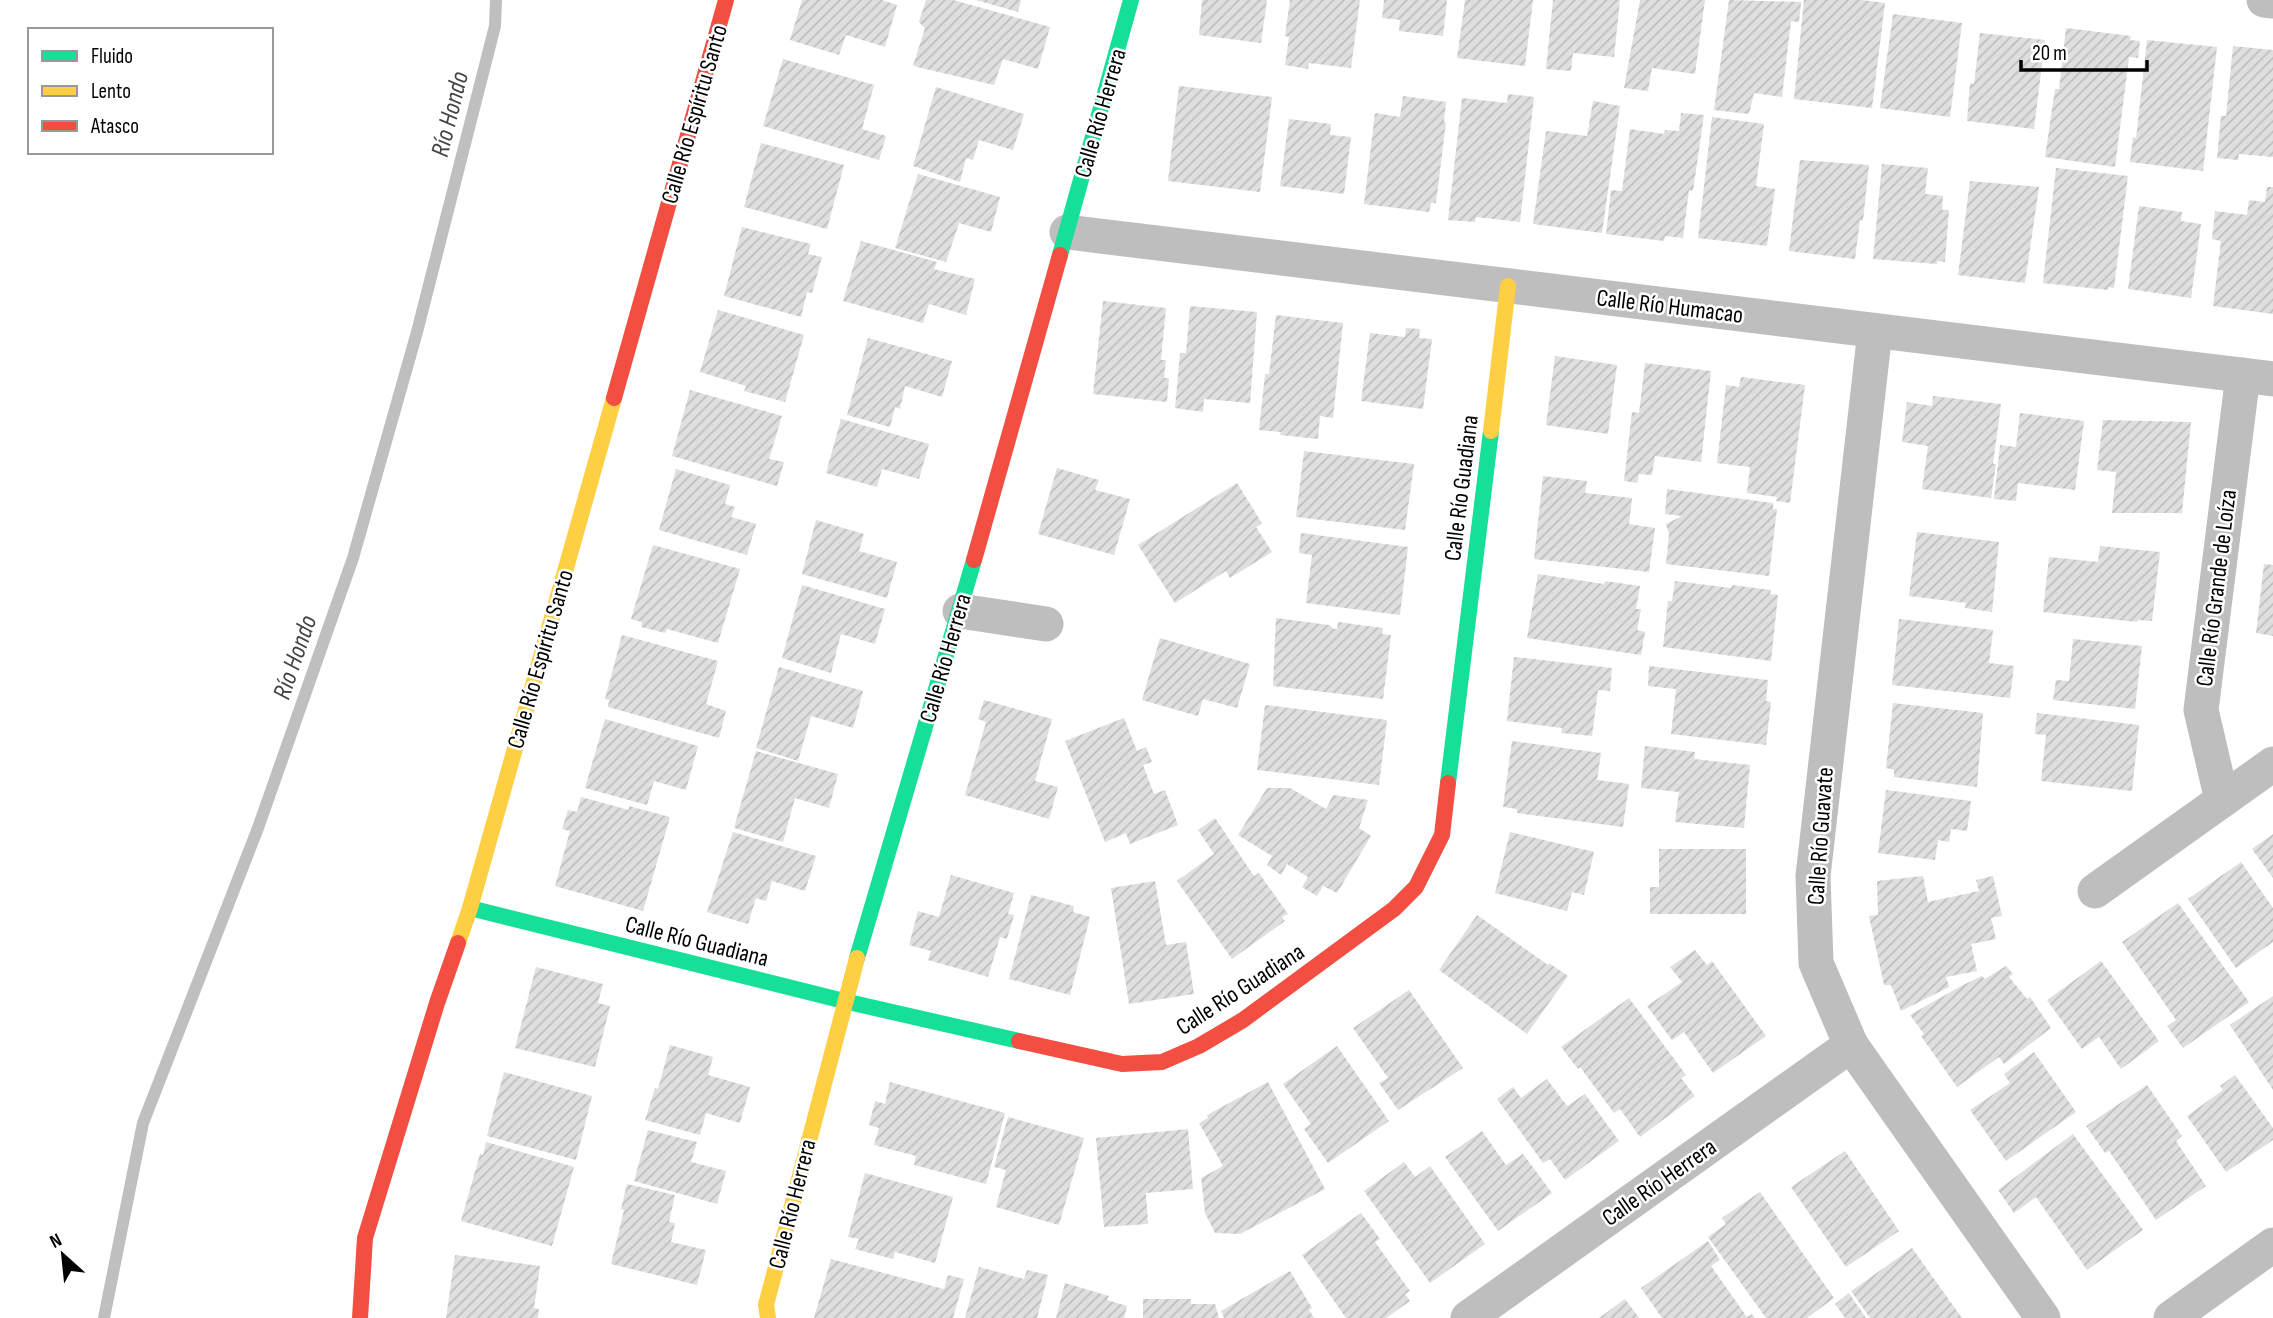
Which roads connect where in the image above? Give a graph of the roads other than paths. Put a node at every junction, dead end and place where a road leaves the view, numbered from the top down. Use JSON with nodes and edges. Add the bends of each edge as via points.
{"nodes":[{"id":1,"x":726,"y":0,"type":"edge"},
{"id":2,"x":1131,"y":0,"type":"edge"},
{"id":3,"x":2264,"y":0,"type":"edge"},
{"id":4,"x":2273,"y":1,"type":"edge"},
{"id":5,"x":1067,"y":232,"type":"junction"},
{"id":6,"x":1508,"y":286,"type":"junction"},
{"id":7,"x":1875,"y":331,"type":"junction"},
{"id":8,"x":2258,"y":377,"type":"edge"},
{"id":9,"x":960,"y":611,"type":"junction"},
{"id":10,"x":1046,"y":624,"type":"dead end"},
{"id":11,"x":2273,"y":764,"type":"edge"},
{"id":12,"x":2222,"y":800,"type":"junction"},
{"id":13,"x":2095,"y":891,"type":"dead end"},
{"id":14,"x":470,"y":908,"type":"junction"},
{"id":15,"x":844,"y":1001,"type":"junction"},
{"id":16,"x":1851,"y":1045,"type":"junction"},
{"id":17,"x":2273,"y":1245,"type":"edge"},
{"id":18,"x":360,"y":1318,"type":"edge"},
{"id":19,"x":768,"y":1318,"type":"edge"},
{"id":20,"x":1468,"y":1318,"type":"edge"},
{"id":21,"x":2043,"y":1318,"type":"edge"},
{"id":22,"x":2171,"y":1318,"type":"edge"}],
"edges":[{"from":1,"to":14,"type":"street","name":"Calle Río Espíritu Santo"},
{"from":2,"to":5,"type":"street","name":"Calle Río Herrera"},
{"from":3,"to":4,"type":"street"},
{"from":5,"to":6,"type":"street","name":"Calle Río Humacao"},
{"from":5,"to":9,"type":"street","name":"Calle Río Herrera"},
{"from":6,"to":7,"type":"street","name":"Calle Río Humacao"},
{"from":6,"to":15,"type":"street","name":"Calle Río Guadiana","via":[[1442,835],[1416,887],[1394,909],[1243,1020],[1162,1062],[1122,1063]]},
{"from":7,"to":8,"type":"street","name":"Calle Río Humacao"},
{"from":7,"to":16,"type":"street","name":"Calle Río Guavate","via":[[1813,876],[1816,963]]},
{"from":8,"to":12,"type":"street","name":"Calle Río Grande de Loíza","via":[[2202,710]]},
{"from":9,"to":10,"type":"street"},
{"from":9,"to":15,"type":"street","name":"Calle Río Herrera"},
{"from":11,"to":12,"type":"street"},
{"from":12,"to":13,"type":"street"},
{"from":14,"to":15,"type":"street","name":"Calle Río Guadiana"},
{"from":14,"to":18,"type":"street","name":"Calle Río Espíritu Santo","via":[[365,1238]]},
{"from":15,"to":19,"type":"street","name":"Calle Río Herrera","via":[[766,1305]]},
{"from":16,"to":20,"type":"street","name":"Calle Río Herrera"},
{"from":16,"to":21,"type":"street","name":"Calle Río Guavate"},
{"from":17,"to":22,"type":"street"}]}
